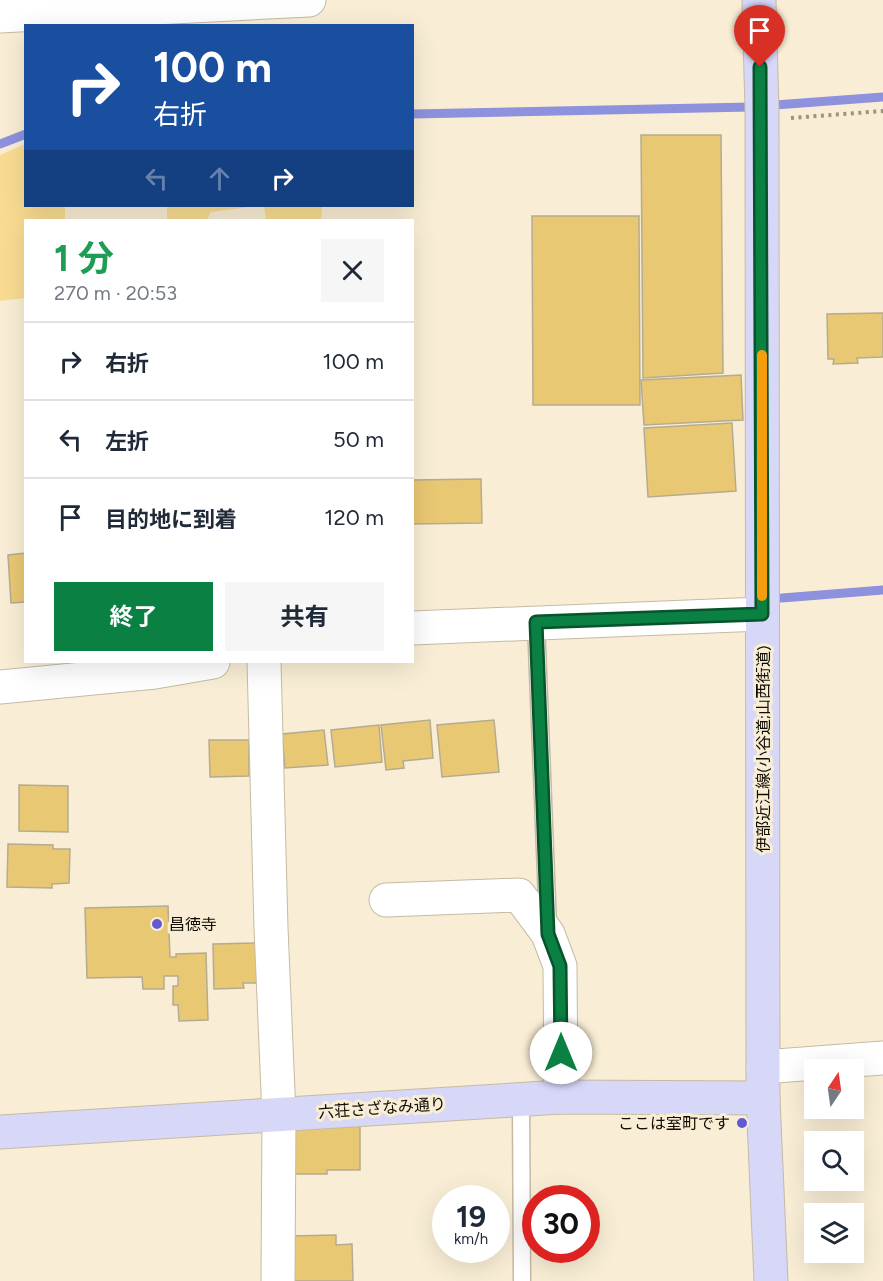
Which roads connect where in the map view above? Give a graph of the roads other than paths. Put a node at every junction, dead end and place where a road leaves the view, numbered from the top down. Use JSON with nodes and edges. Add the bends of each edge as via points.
{"nodes":[{"id":1,"x":309,"y":0,"type":"edge"},
{"id":2,"x":759,"y":0,"type":"edge"},
{"id":3,"x":0,"y":16,"type":"edge"},
{"id":4,"x":762,"y":614,"type":"junction"},
{"id":5,"x":536,"y":622,"type":"junction"},
{"id":6,"x":414,"y":628,"type":"edge"},
{"id":7,"x":207,"y":663,"type":"edge"},
{"id":8,"x":264,"y":663,"type":"edge"},
{"id":9,"x":0,"y":687,"type":"edge"},
{"id":10,"x":386,"y":900,"type":"dead end"},
{"id":11,"x":548,"y":934,"type":"junction"},
{"id":12,"x":883,"y":1058,"type":"edge"},
{"id":13,"x":763,"y":1083,"type":"junction"},
{"id":14,"x":561,"y":1097,"type":"junction"},
{"id":15,"x":521,"y":1099,"type":"junction"},
{"id":16,"x":279,"y":1115,"type":"junction"},
{"id":17,"x":0,"y":1132,"type":"edge"},
{"id":18,"x":278,"y":1281,"type":"edge"},
{"id":19,"x":522,"y":1281,"type":"edge"},
{"id":20,"x":771,"y":1281,"type":"edge"}],
"edges":[{"from":1,"to":3,"type":"street"},
{"from":2,"to":4,"type":"main road","name":"伊部近江線(小谷道;山西街道)"},
{"from":4,"to":5,"type":"street"},
{"from":4,"to":13,"type":"main road","name":"伊部近江線(小谷道;山西街道)"},
{"from":5,"to":6,"type":"street"},
{"from":5,"to":11,"type":"lane"},
{"from":7,"to":9,"type":"street"},
{"from":8,"to":16,"type":"street"},
{"from":10,"to":11,"type":"street","via":[[519,895]]},
{"from":11,"to":14,"type":"street","via":[[560,966]]},
{"from":12,"to":13,"type":"street"},
{"from":13,"to":14,"type":"main road","name":"六荘さざなみ通り"},
{"from":13,"to":20,"type":"main road","name":"伊部近江線(小谷道;山西街道)"},
{"from":14,"to":15,"type":"main road","name":"六荘さざなみ通り"},
{"from":15,"to":16,"type":"main road","name":"六荘さざなみ通り"},
{"from":15,"to":19,"type":"lane"},
{"from":16,"to":17,"type":"main road","name":"六荘さざなみ通り"},
{"from":16,"to":18,"type":"street"}]}
